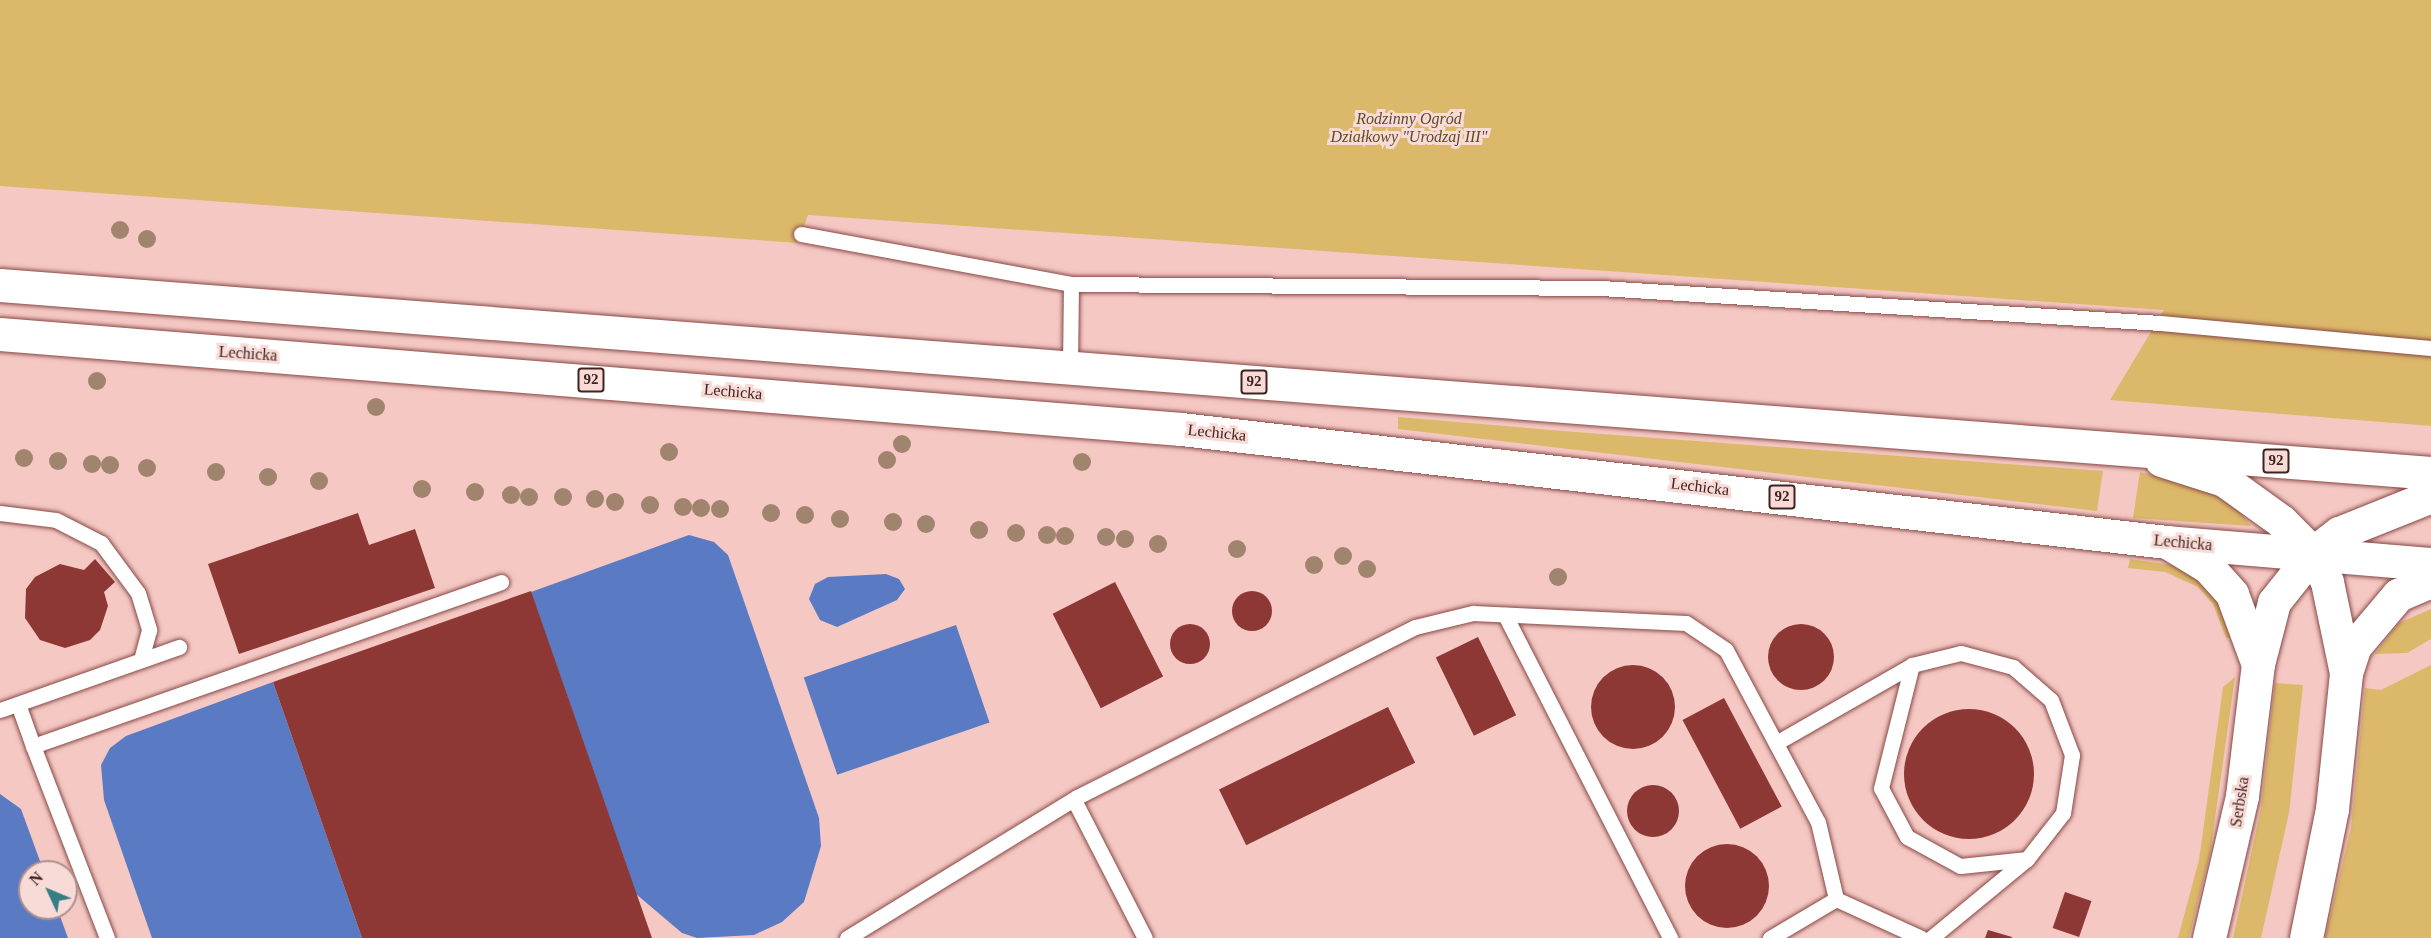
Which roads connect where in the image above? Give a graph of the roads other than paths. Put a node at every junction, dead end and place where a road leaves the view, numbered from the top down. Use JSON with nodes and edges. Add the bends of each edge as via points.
{"nodes":[{"id":1,"x":801,"y":234,"type":"dead end"},
{"id":2,"x":1071,"y":284,"type":"junction"},
{"id":3,"x":0,"y":285,"type":"edge"},
{"id":4,"x":0,"y":334,"type":"edge"},
{"id":5,"x":2431,"y":348,"type":"edge"},
{"id":6,"x":1070,"y":368,"type":"junction"},
{"id":7,"x":2122,"y":450,"type":"junction"},
{"id":8,"x":2431,"y":473,"type":"edge"},
{"id":9,"x":2431,"y":496,"type":"edge"},
{"id":10,"x":0,"y":513,"type":"edge"},
{"id":11,"x":2167,"y":542,"type":"junction"},
{"id":12,"x":2313,"y":553,"type":"junction"},
{"id":13,"x":2431,"y":564,"type":"edge"},
{"id":14,"x":2431,"y":581,"type":"edge"},
{"id":15,"x":501,"y":582,"type":"dead end"},
{"id":16,"x":1505,"y":615,"type":"junction"},
{"id":17,"x":179,"y":648,"type":"dead end"},
{"id":18,"x":141,"y":660,"type":"junction"},
{"id":19,"x":2258,"y":664,"type":"junction"},
{"id":20,"x":1912,"y":665,"type":"junction"},
{"id":21,"x":2346,"y":673,"type":"junction"},
{"id":22,"x":18,"y":704,"type":"junction"},
{"id":23,"x":0,"y":710,"type":"edge"},
{"id":24,"x":1776,"y":743,"type":"junction"},
{"id":25,"x":33,"y":746,"type":"junction"},
{"id":26,"x":1074,"y":800,"type":"junction"},
{"id":27,"x":2027,"y":859,"type":"junction"},
{"id":28,"x":1836,"y":899,"type":"junction"},
{"id":29,"x":107,"y":938,"type":"edge"},
{"id":30,"x":847,"y":938,"type":"edge"},
{"id":31,"x":1145,"y":938,"type":"edge"},
{"id":32,"x":1670,"y":938,"type":"edge"},
{"id":33,"x":1770,"y":938,"type":"edge"},
{"id":34,"x":1922,"y":938,"type":"edge"},
{"id":35,"x":1931,"y":938,"type":"edge"},
{"id":36,"x":2209,"y":938,"type":"edge"},
{"id":37,"x":2306,"y":938,"type":"edge"}],
"edges":[{"from":1,"to":2,"type":"lane"},
{"from":2,"to":5,"type":"lane","via":[[1600,288],[2160,323]]},
{"from":2,"to":6,"type":"lane"},
{"from":3,"to":6,"type":"main road","number":"92"},
{"from":4,"to":11,"type":"main road","name":"Lechicka","number":"92","via":[[1181,429]]},
{"from":6,"to":7,"type":"main road","number":"92"},
{"from":7,"to":8,"type":"main road","number":"92"},
{"from":7,"to":12,"type":"main road","via":[[2224,480],[2281,521]]},
{"from":9,"to":12,"type":"main road","name":"Serbska","via":[[2339,533]]},
{"from":10,"to":18,"type":"lane","via":[[56,520],[101,543],[138,593],[149,630]]},
{"from":11,"to":12,"type":"main road","name":"Lechicka","number":"92"},
{"from":11,"to":19,"type":"main road","name":"Serbska","via":[[2208,567],[2232,594]]},
{"from":12,"to":13,"type":"main road","name":"Lechicka","number":"92"},
{"from":12,"to":19,"type":"main road","name":"Serbska","via":[[2274,602]]},
{"from":12,"to":21,"type":"main road","via":[[2326,582]]},
{"from":14,"to":21,"type":"main road","via":[[2398,595],[2373,620],[2355,646]]},
{"from":15,"to":25,"type":"lane"},
{"from":16,"to":24,"type":"lane","via":[[1686,623],[1726,650]]},
{"from":16,"to":26,"type":"lane","via":[[1473,613],[1415,627]]},
{"from":16,"to":32,"type":"lane"},
{"from":17,"to":18,"type":"lane"},
{"from":18,"to":22,"type":"lane"},
{"from":19,"to":36,"type":"main road","name":"Serbska","via":[[2242,796]]},
{"from":20,"to":24,"type":"lane"},
{"from":20,"to":27,"type":"lane","via":[[1881,788],[1907,837],[1960,866]]},
{"from":20,"to":27,"type":"lane","via":[[1961,653],[2013,666],[2051,700],[2072,755],[2063,813]]},
{"from":21,"to":37,"type":"main road","via":[[2332,809]]},
{"from":22,"to":23,"type":"lane"},
{"from":22,"to":25,"type":"lane"},
{"from":24,"to":28,"type":"lane","via":[[1818,822]]},
{"from":25,"to":29,"type":"lane"},
{"from":26,"to":30,"type":"lane"},
{"from":26,"to":31,"type":"lane"},
{"from":27,"to":35,"type":"lane"},
{"from":28,"to":33,"type":"lane"},
{"from":28,"to":34,"type":"lane"}]}
